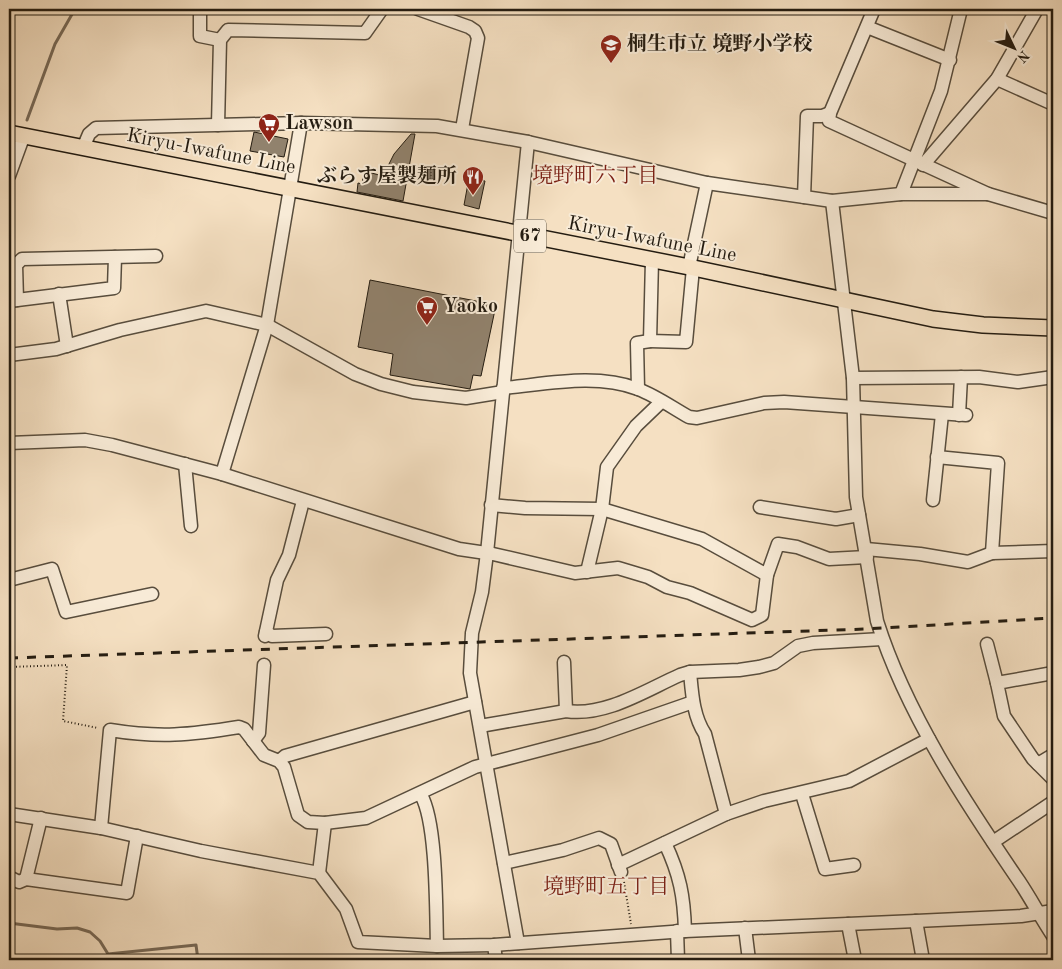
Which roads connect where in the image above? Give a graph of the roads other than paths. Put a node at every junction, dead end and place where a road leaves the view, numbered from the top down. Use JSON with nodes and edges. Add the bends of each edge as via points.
{"nodes":[{"id":1,"x":200,"y":9,"type":"edge"},
{"id":2,"x":382,"y":9,"type":"edge"},
{"id":3,"x":418,"y":9,"type":"edge"},
{"id":4,"x":874,"y":9,"type":"edge"},
{"id":5,"x":961,"y":9,"type":"edge"},
{"id":6,"x":1037,"y":9,"type":"edge"},
{"id":7,"x":867,"y":26,"type":"junction"},
{"id":8,"x":220,"y":40,"type":"junction"},
{"id":9,"x":950,"y":60,"type":"junction"},
{"id":10,"x":997,"y":79,"type":"junction"},
{"id":11,"x":1053,"y":104,"type":"edge"},
{"id":12,"x":830,"y":113,"type":"junction"},
{"id":13,"x":301,"y":123,"type":"junction"},
{"id":14,"x":218,"y":125,"type":"junction"},
{"id":15,"x":462,"y":129,"type":"junction"},
{"id":16,"x":9,"y":133,"type":"edge"},
{"id":17,"x":24,"y":135,"type":"junction"},
{"id":18,"x":528,"y":142,"type":"junction"},
{"id":19,"x":83,"y":148,"type":"junction"},
{"id":20,"x":918,"y":163,"type":"junction"},
{"id":21,"x":9,"y":176,"type":"edge"},
{"id":22,"x":707,"y":183,"type":"junction"},
{"id":23,"x":291,"y":188,"type":"junction"},
{"id":24,"x":901,"y":194,"type":"junction"},
{"id":25,"x":988,"y":194,"type":"junction"},
{"id":26,"x":804,"y":198,"type":"junction"},
{"id":27,"x":832,"y":201,"type":"junction"},
{"id":28,"x":1053,"y":213,"type":"edge"},
{"id":29,"x":519,"y":233,"type":"junction"},
{"id":30,"x":156,"y":256,"type":"dead end"},
{"id":31,"x":116,"y":257,"type":"junction"},
{"id":32,"x":652,"y":260,"type":"junction"},
{"id":33,"x":691,"y":267,"type":"junction"},
{"id":34,"x":59,"y":294,"type":"junction"},
{"id":35,"x":13,"y":301,"type":"edge"},
{"id":36,"x":845,"y":301,"type":"junction"},
{"id":37,"x":267,"y":325,"type":"junction"},
{"id":38,"x":1053,"y":328,"type":"edge"},
{"id":39,"x":650,"y":341,"type":"junction"},
{"id":40,"x":68,"y":346,"type":"junction"},
{"id":41,"x":9,"y":355,"type":"edge"},
{"id":42,"x":961,"y":377,"type":"junction"},
{"id":43,"x":1053,"y":377,"type":"edge"},
{"id":44,"x":853,"y":378,"type":"junction"},
{"id":45,"x":638,"y":389,"type":"junction"},
{"id":46,"x":503,"y":390,"type":"junction"},
{"id":47,"x":661,"y":402,"type":"junction"},
{"id":48,"x":855,"y":407,"type":"junction"},
{"id":49,"x":942,"y":414,"type":"junction"},
{"id":50,"x":9,"y":443,"type":"edge"},
{"id":51,"x":937,"y":457,"type":"junction"},
{"id":52,"x":186,"y":464,"type":"junction"},
{"id":53,"x":222,"y":474,"type":"junction"},
{"id":54,"x":932,"y":500,"type":"dead end"},
{"id":55,"x":303,"y":501,"type":"junction"},
{"id":56,"x":491,"y":505,"type":"junction"},
{"id":57,"x":760,"y":507,"type":"dead end"},
{"id":58,"x":602,"y":508,"type":"junction"},
{"id":59,"x":859,"y":515,"type":"junction"},
{"id":60,"x":191,"y":526,"type":"dead end"},
{"id":61,"x":487,"y":552,"type":"junction"},
{"id":62,"x":1053,"y":552,"type":"edge"},
{"id":63,"x":866,"y":553,"type":"junction"},
{"id":64,"x":992,"y":553,"type":"junction"},
{"id":65,"x":587,"y":572,"type":"junction"},
{"id":66,"x":767,"y":575,"type":"junction"},
{"id":67,"x":9,"y":580,"type":"edge"},
{"id":68,"x":152,"y":594,"type":"dead end"},
{"id":69,"x":326,"y":634,"type":"dead end"},
{"id":70,"x":882,"y":640,"type":"junction"},
{"id":71,"x":987,"y":644,"type":"dead end"},
{"id":72,"x":564,"y":662,"type":"dead end"},
{"id":73,"x":264,"y":665,"type":"dead end"},
{"id":74,"x":690,"y":672,"type":"junction"},
{"id":75,"x":1053,"y":672,"type":"edge"},
{"id":76,"x":997,"y":683,"type":"junction"},
{"id":77,"x":475,"y":702,"type":"junction"},
{"id":78,"x":693,"y":702,"type":"junction"},
{"id":79,"x":566,"y":710,"type":"junction"},
{"id":80,"x":480,"y":726,"type":"junction"},
{"id":81,"x":930,"y":739,"type":"junction"},
{"id":82,"x":253,"y":741,"type":"junction"},
{"id":83,"x":1053,"y":755,"type":"edge"},
{"id":84,"x":279,"y":761,"type":"junction"},
{"id":85,"x":486,"y":764,"type":"junction"},
{"id":86,"x":1038,"y":764,"type":"junction"},
{"id":87,"x":1053,"y":779,"type":"edge"},
{"id":88,"x":802,"y":794,"type":"junction"},
{"id":89,"x":421,"y":795,"type":"junction"},
{"id":90,"x":1053,"y":802,"type":"edge"},
{"id":91,"x":9,"y":814,"type":"edge"},
{"id":92,"x":726,"y":814,"type":"junction"},
{"id":93,"x":41,"y":818,"type":"junction"},
{"id":94,"x":325,"y":823,"type":"junction"},
{"id":95,"x":101,"y":828,"type":"junction"},
{"id":96,"x":137,"y":836,"type":"junction"},
{"id":97,"x":993,"y":842,"type":"junction"},
{"id":98,"x":665,"y":843,"type":"junction"},
{"id":99,"x":504,"y":863,"type":"junction"},
{"id":100,"x":854,"y":865,"type":"dead end"},
{"id":101,"x":319,"y":873,"type":"junction"},
{"id":102,"x":9,"y":877,"type":"edge"},
{"id":103,"x":26,"y":879,"type":"junction"},
{"id":104,"x":1053,"y":911,"type":"edge"},
{"id":105,"x":1038,"y":913,"type":"junction"},
{"id":106,"x":916,"y":922,"type":"junction"},
{"id":107,"x":848,"y":924,"type":"junction"},
{"id":108,"x":745,"y":928,"type":"junction"},
{"id":109,"x":681,"y":931,"type":"junction"},
{"id":110,"x":1053,"y":936,"type":"edge"},
{"id":111,"x":518,"y":943,"type":"junction"},
{"id":112,"x":494,"y":945,"type":"junction"},
{"id":113,"x":437,"y":946,"type":"junction"},
{"id":114,"x":496,"y":960,"type":"edge"},
{"id":115,"x":678,"y":960,"type":"edge"},
{"id":116,"x":749,"y":960,"type":"edge"},
{"id":117,"x":855,"y":960,"type":"edge"},
{"id":118,"x":923,"y":960,"type":"edge"}],
"edges":[{"from":1,"to":8,"type":"street","via":[[200,36]]},
{"from":2,"to":8,"type":"street","via":[[365,33],[228,30]]},
{"from":3,"to":15,"type":"street","via":[[469,27],[478,38]]},
{"from":4,"to":7,"type":"street"},
{"from":5,"to":9,"type":"street"},
{"from":6,"to":10,"type":"street"},
{"from":7,"to":9,"type":"street"},
{"from":7,"to":12,"type":"street"},
{"from":8,"to":14,"type":"street"},
{"from":9,"to":20,"type":"street"},
{"from":10,"to":11,"type":"street"},
{"from":10,"to":20,"type":"street"},
{"from":12,"to":20,"type":"street","via":[[829,122]]},
{"from":12,"to":26,"type":"street","via":[[807,116]]},
{"from":13,"to":14,"type":"street"},
{"from":13,"to":15,"type":"street"},
{"from":13,"to":23,"type":"street"},
{"from":14,"to":19,"type":"street","via":[[96,128],[89,134]]},
{"from":15,"to":18,"type":"street"},
{"from":16,"to":17,"type":"main road","name":"Kiryu-Iwafune Line","number":"67"},
{"from":17,"to":19,"type":"main road","name":"Kiryu-Iwafune Line","number":"67"},
{"from":17,"to":21,"type":"street"},
{"from":18,"to":22,"type":"street"},
{"from":18,"to":29,"type":"street"},
{"from":19,"to":23,"type":"main road","name":"Kiryu-Iwafune Line","number":"67"},
{"from":20,"to":24,"type":"street"},
{"from":20,"to":25,"type":"street"},
{"from":22,"to":26,"type":"street"},
{"from":22,"to":33,"type":"street"},
{"from":23,"to":29,"type":"main road","name":"Kiryu-Iwafune Line","number":"67"},
{"from":23,"to":37,"type":"street"},
{"from":24,"to":25,"type":"street"},
{"from":24,"to":27,"type":"street"},
{"from":25,"to":28,"type":"street"},
{"from":26,"to":27,"type":"street"},
{"from":27,"to":36,"type":"street"},
{"from":29,"to":32,"type":"main road","name":"Kiryu-Iwafune Line","number":"67"},
{"from":29,"to":46,"type":"street"},
{"from":30,"to":31,"type":"street"},
{"from":31,"to":34,"type":"street","via":[[114,288]]},
{"from":31,"to":35,"type":"street","via":[[18,261]]},
{"from":32,"to":33,"type":"main road","name":"Kiryu-Iwafune Line","number":"67"},
{"from":32,"to":39,"type":"street"},
{"from":33,"to":36,"type":"main road","name":"Kiryu-Iwafune Line","number":"67"},
{"from":33,"to":39,"type":"street","via":[[686,342]]},
{"from":34,"to":35,"type":"street"},
{"from":34,"to":40,"type":"street"},
{"from":36,"to":38,"type":"main road","name":"Kiryu-Iwafune Line","number":"67","via":[[954,322]]},
{"from":36,"to":44,"type":"street"},
{"from":37,"to":40,"type":"street","via":[[206,311],[175,316]]},
{"from":37,"to":46,"type":"street","via":[[355,374],[381,384],[413,392],[466,398]]},
{"from":37,"to":53,"type":"street"},
{"from":39,"to":45,"type":"street","via":[[636,343]]},
{"from":40,"to":41,"type":"street"},
{"from":42,"to":43,"type":"street","via":[[1018,382]]},
{"from":42,"to":44,"type":"street"},
{"from":42,"to":49,"type":"street","via":[[962,415]]},
{"from":44,"to":48,"type":"street"},
{"from":45,"to":46,"type":"street","via":[[606,382],[576,381]]},
{"from":45,"to":47,"type":"street"},
{"from":46,"to":56,"type":"street"},
{"from":47,"to":48,"type":"street","via":[[697,418],[764,402]]},
{"from":47,"to":58,"type":"street","via":[[636,426],[607,467]]},
{"from":48,"to":49,"type":"street"},
{"from":48,"to":59,"type":"street"},
{"from":49,"to":51,"type":"street"},
{"from":50,"to":52,"type":"street","via":[[85,440]]},
{"from":51,"to":54,"type":"street"},
{"from":51,"to":64,"type":"street","via":[[998,463]]},
{"from":52,"to":53,"type":"street"},
{"from":52,"to":60,"type":"street"},
{"from":53,"to":55,"type":"street"},
{"from":55,"to":61,"type":"street","via":[[459,549]]},
{"from":55,"to":69,"type":"street","via":[[289,555],[277,580],[266,634]]},
{"from":56,"to":58,"type":"street"},
{"from":56,"to":61,"type":"street"},
{"from":57,"to":59,"type":"street","via":[[836,519]]},
{"from":58,"to":65,"type":"street"},
{"from":58,"to":66,"type":"street","via":[[702,539]]},
{"from":59,"to":63,"type":"street"},
{"from":61,"to":65,"type":"street","via":[[560,571]]},
{"from":61,"to":77,"type":"street","via":[[472,633],[470,673]]},
{"from":62,"to":64,"type":"street"},
{"from":63,"to":64,"type":"street","via":[[920,554],[968,562]]},
{"from":63,"to":66,"type":"street","via":[[824,558],[797,547],[778,544]]},
{"from":63,"to":70,"type":"street"},
{"from":65,"to":66,"type":"street","via":[[618,568],[690,593],[752,620],[762,615]]},
{"from":67,"to":68,"type":"street","via":[[52,569],[66,612]]},
{"from":70,"to":74,"type":"street","via":[[814,643],[798,646],[774,663],[760,667]]},
{"from":70,"to":81,"type":"street"},
{"from":71,"to":76,"type":"street"},
{"from":72,"to":79,"type":"street"},
{"from":73,"to":82,"type":"street","via":[[259,733]]},
{"from":74,"to":78,"type":"street"},
{"from":74,"to":79,"type":"street","via":[[607,707],[574,712]]},
{"from":75,"to":76,"type":"street"},
{"from":76,"to":86,"type":"street","via":[[1004,716]]},
{"from":77,"to":80,"type":"street"},
{"from":77,"to":84,"type":"street","via":[[284,756]]},
{"from":78,"to":85,"type":"street","via":[[598,735]]},
{"from":78,"to":92,"type":"street"},
{"from":79,"to":80,"type":"street"},
{"from":80,"to":85,"type":"street"},
{"from":81,"to":88,"type":"street","via":[[849,781]]},
{"from":81,"to":97,"type":"street","via":[[961,796]]},
{"from":82,"to":84,"type":"street","via":[[264,755]]},
{"from":82,"to":95,"type":"street","via":[[239,727],[160,736],[110,730]]},
{"from":83,"to":86,"type":"street"},
{"from":84,"to":94,"type":"street","via":[[288,778],[298,815],[308,822]]},
{"from":85,"to":89,"type":"street"},
{"from":85,"to":99,"type":"street"},
{"from":86,"to":87,"type":"street"},
{"from":88,"to":92,"type":"street","via":[[764,801]]},
{"from":88,"to":100,"type":"street","via":[[825,869]]},
{"from":89,"to":94,"type":"street","via":[[374,816]]},
{"from":89,"to":113,"type":"street","via":[[433,847]]},
{"from":90,"to":97,"type":"street"},
{"from":91,"to":93,"type":"street"},
{"from":92,"to":98,"type":"street"},
{"from":93,"to":95,"type":"street"},
{"from":93,"to":103,"type":"street"},
{"from":94,"to":101,"type":"street"},
{"from":95,"to":96,"type":"street"},
{"from":96,"to":101,"type":"street","via":[[201,852]]},
{"from":96,"to":103,"type":"street","via":[[127,893]]},
{"from":97,"to":105,"type":"street"},
{"from":98,"to":99,"type":"street","via":[[620,869],[611,844],[599,838]]},
{"from":98,"to":109,"type":"street","via":[[681,881],[684,898]]},
{"from":99,"to":111,"type":"street"},
{"from":101,"to":113,"type":"street","via":[[340,900],[358,942]]},
{"from":102,"to":103,"type":"street","via":[[19,882]]},
{"from":104,"to":105,"type":"street"},
{"from":105,"to":106,"type":"street"},
{"from":105,"to":110,"type":"street"},
{"from":106,"to":107,"type":"street"},
{"from":106,"to":118,"type":"street"},
{"from":107,"to":108,"type":"street"},
{"from":107,"to":117,"type":"street"},
{"from":108,"to":109,"type":"street"},
{"from":108,"to":116,"type":"street"},
{"from":109,"to":111,"type":"street"},
{"from":109,"to":115,"type":"street"},
{"from":111,"to":112,"type":"street"},
{"from":112,"to":113,"type":"street"},
{"from":112,"to":114,"type":"street"}]}
